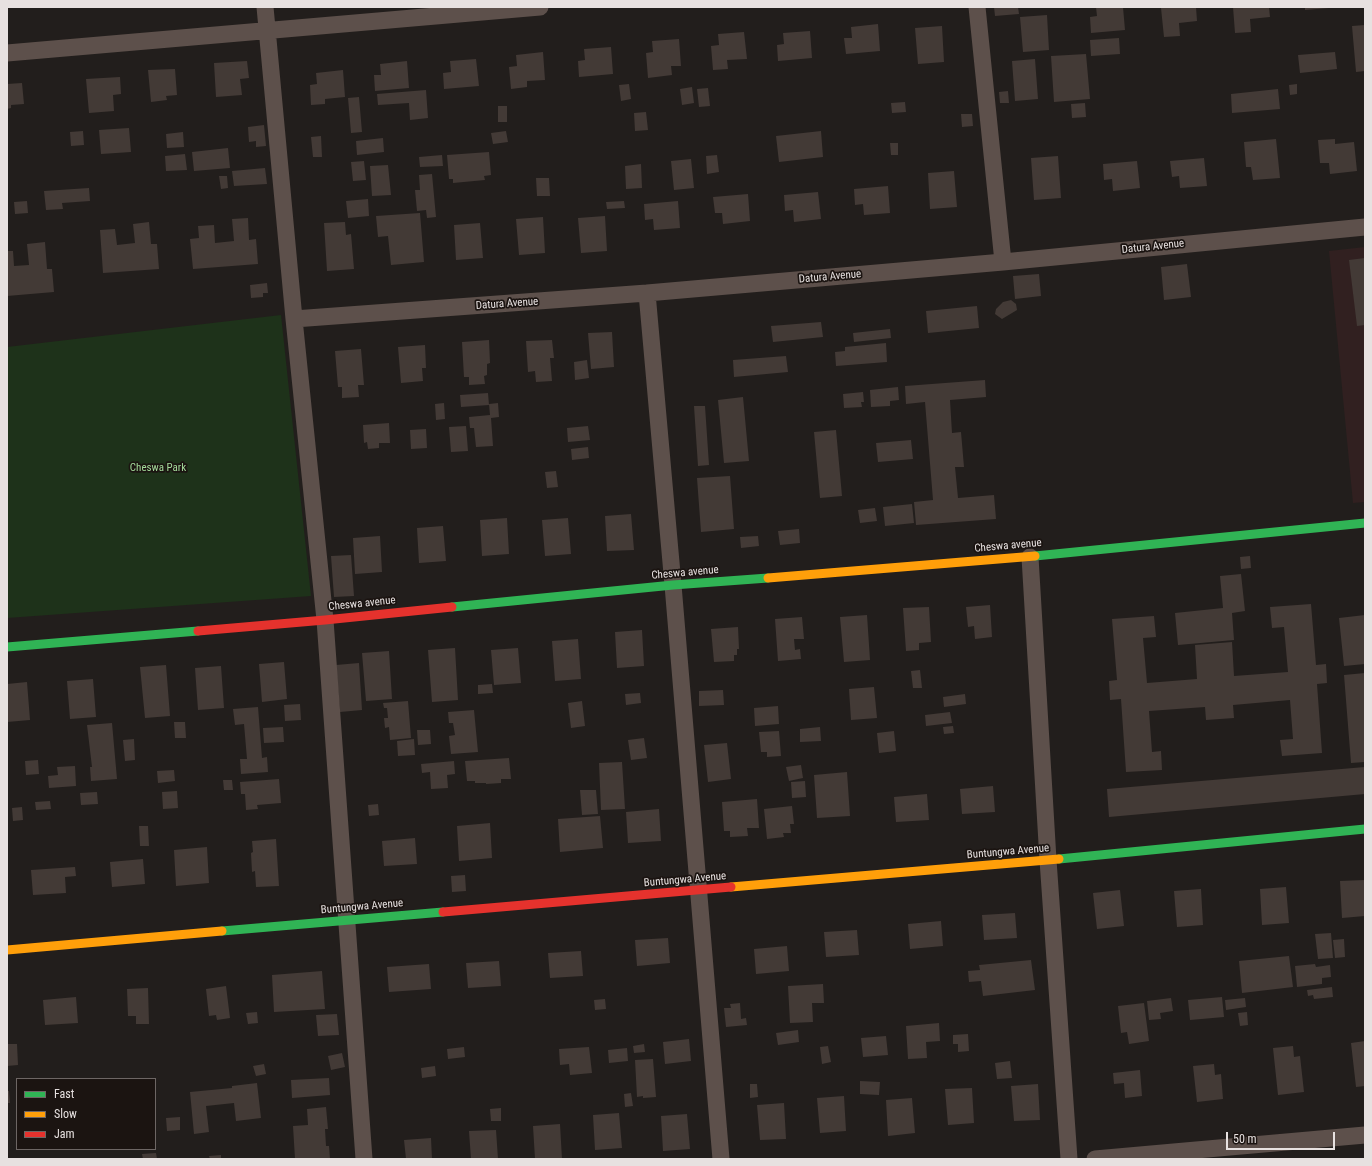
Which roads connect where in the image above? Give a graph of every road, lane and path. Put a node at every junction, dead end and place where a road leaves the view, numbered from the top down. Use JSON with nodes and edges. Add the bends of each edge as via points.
{"nodes":[{"id":1,"x":265,"y":7,"type":"edge"},
{"id":2,"x":540,"y":7,"type":"edge"},
{"id":3,"x":977,"y":7,"type":"edge"},
{"id":4,"x":267,"y":30,"type":"junction"},
{"id":5,"x":7,"y":53,"type":"edge"},
{"id":6,"x":1365,"y":227,"type":"edge"},
{"id":7,"x":1003,"y":262,"type":"junction"},
{"id":8,"x":647,"y":293,"type":"junction"},
{"id":9,"x":294,"y":319,"type":"junction"},
{"id":10,"x":1365,"y":523,"type":"edge"},
{"id":11,"x":1030,"y":556,"type":"junction"},
{"id":12,"x":673,"y":585,"type":"junction"},
{"id":13,"x":325,"y":620,"type":"junction"},
{"id":14,"x":7,"y":647,"type":"edge"},
{"id":15,"x":1365,"y":829,"type":"edge"},
{"id":16,"x":1048,"y":860,"type":"junction"},
{"id":17,"x":699,"y":891,"type":"junction"},
{"id":18,"x":347,"y":920,"type":"junction"},
{"id":19,"x":7,"y":950,"type":"edge"},
{"id":20,"x":1365,"y":1135,"type":"edge"},
{"id":21,"x":364,"y":1159,"type":"edge"},
{"id":22,"x":721,"y":1159,"type":"edge"},
{"id":23,"x":1069,"y":1159,"type":"edge"},
{"id":24,"x":1095,"y":1159,"type":"edge"}],
"edges":[{"from":1,"to":4,"type":"street"},
{"from":2,"to":4,"type":"street"},
{"from":3,"to":7,"type":"street"},
{"from":4,"to":5,"type":"street"},
{"from":4,"to":9,"type":"street"},
{"from":6,"to":7,"type":"street","name":"Datura Avenue"},
{"from":7,"to":8,"type":"street","name":"Datura Avenue"},
{"from":8,"to":9,"type":"street","name":"Datura Avenue"},
{"from":8,"to":12,"type":"street"},
{"from":9,"to":13,"type":"street"},
{"from":10,"to":11,"type":"street","name":"Cheswa avenue"},
{"from":11,"to":12,"type":"street","name":"Cheswa avenue"},
{"from":11,"to":16,"type":"street"},
{"from":12,"to":13,"type":"street","name":"Cheswa avenue"},
{"from":12,"to":17,"type":"street"},
{"from":13,"to":14,"type":"street","name":"Cheswa avenue"},
{"from":13,"to":18,"type":"street"},
{"from":15,"to":16,"type":"street","name":"Buntungwa Avenue"},
{"from":16,"to":17,"type":"street","name":"Buntungwa Avenue"},
{"from":16,"to":23,"type":"street"},
{"from":17,"to":18,"type":"street","name":"Buntungwa Avenue"},
{"from":17,"to":22,"type":"street"},
{"from":18,"to":19,"type":"street","name":"Buntungwa Avenue"},
{"from":18,"to":21,"type":"street"},
{"from":20,"to":24,"type":"street"}]}
